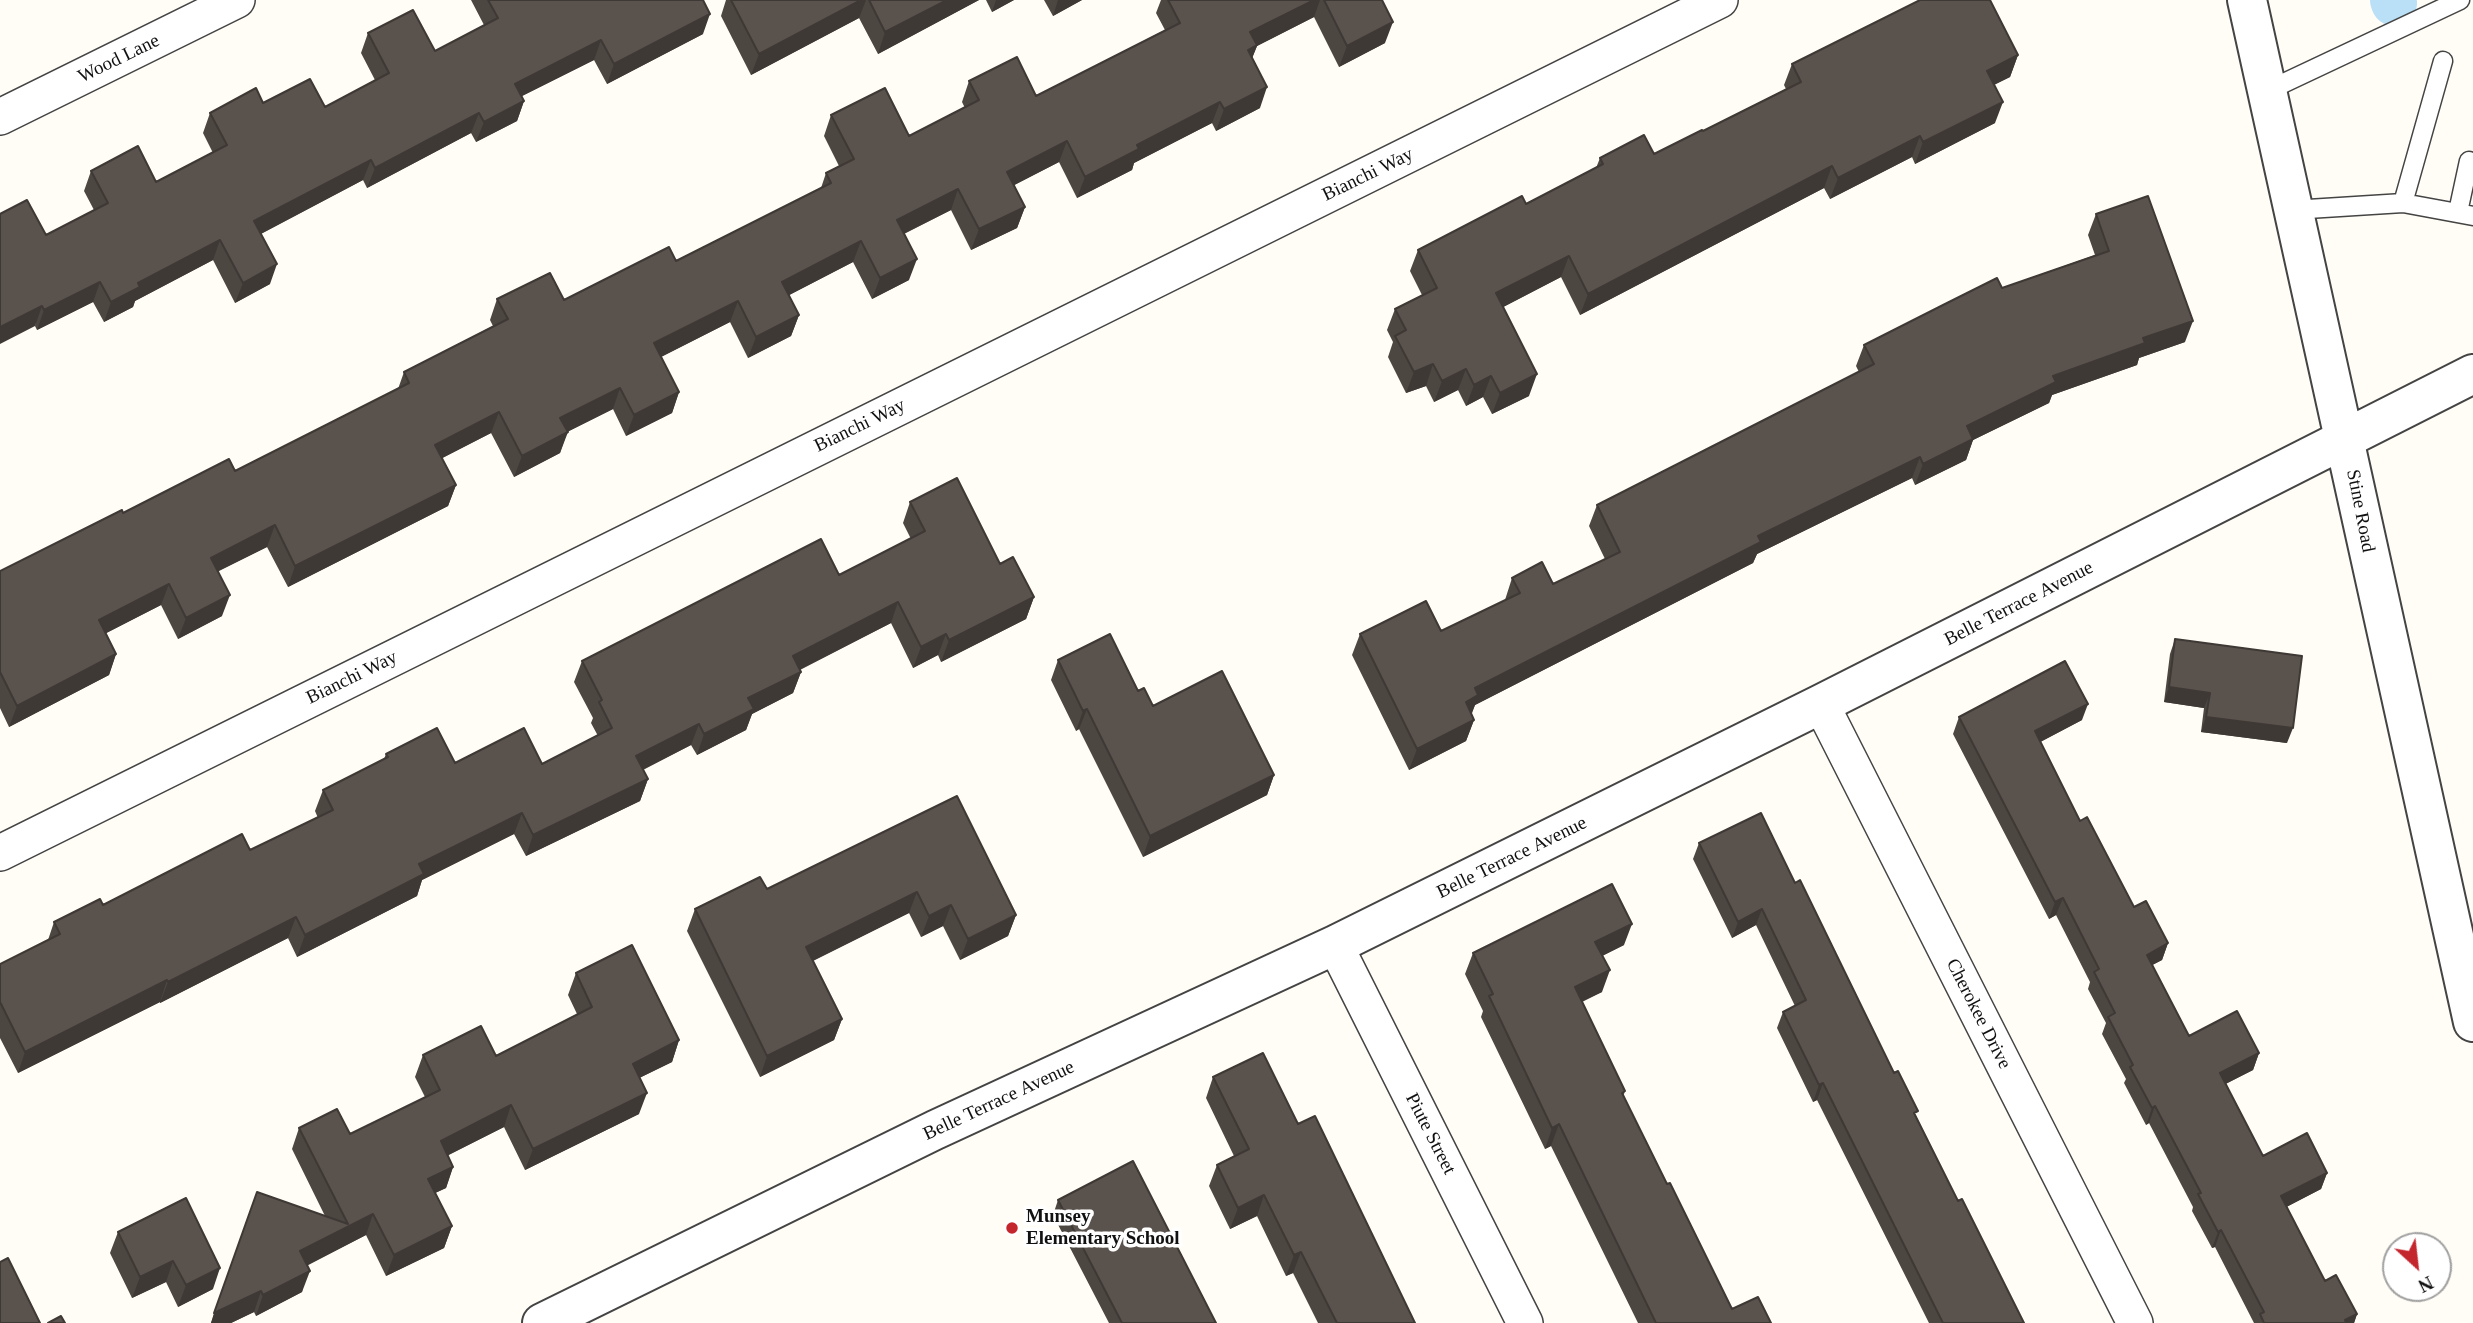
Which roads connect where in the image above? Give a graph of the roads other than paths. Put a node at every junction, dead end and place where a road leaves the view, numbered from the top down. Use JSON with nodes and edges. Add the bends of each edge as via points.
{"nodes":[{"id":1,"x":237,"y":0,"type":"edge"},
{"id":2,"x":1720,"y":0,"type":"edge"},
{"id":3,"x":2247,"y":0,"type":"edge"},
{"id":4,"x":2460,"y":0,"type":"edge"},
{"id":5,"x":2443,"y":61,"type":"dead end"},
{"id":6,"x":2267,"y":91,"type":"junction"},
{"id":7,"x":0,"y":117,"type":"edge"},
{"id":8,"x":2469,"y":161,"type":"dead end"},
{"id":9,"x":2403,"y":203,"type":"junction"},
{"id":10,"x":2292,"y":211,"type":"junction"},
{"id":11,"x":2468,"y":211,"type":"edge"},
{"id":12,"x":2473,"y":374,"type":"edge"},
{"id":13,"x":2346,"y":438,"type":"junction"},
{"id":14,"x":1821,"y":704,"type":"junction"},
{"id":15,"x":0,"y":853,"type":"edge"},
{"id":16,"x":1335,"y":945,"type":"junction"},
{"id":17,"x":2473,"y":1022,"type":"edge"},
{"id":18,"x":541,"y":1323,"type":"edge"},
{"id":19,"x":1525,"y":1323,"type":"edge"},
{"id":20,"x":2135,"y":1323,"type":"edge"}],
"edges":[{"from":1,"to":7,"type":"street","name":"Wood Lane"},
{"from":2,"to":15,"type":"street","name":"Bianchi Way"},
{"from":3,"to":6,"type":"street","name":"Stine Road"},
{"from":4,"to":6,"type":"lane"},
{"from":5,"to":9,"type":"lane"},
{"from":6,"to":10,"type":"street","name":"Stine Road"},
{"from":8,"to":11,"type":"lane"},
{"from":9,"to":10,"type":"lane"},
{"from":9,"to":11,"type":"lane"},
{"from":10,"to":13,"type":"street","name":"Stine Road"},
{"from":12,"to":13,"type":"street","name":"Belle Terrace Avenue"},
{"from":13,"to":14,"type":"street","name":"Belle Terrace Avenue"},
{"from":13,"to":17,"type":"street","name":"Stine Road"},
{"from":14,"to":16,"type":"street","name":"Belle Terrace Avenue"},
{"from":14,"to":20,"type":"street","name":"Cherokee Drive"},
{"from":16,"to":18,"type":"street","name":"Belle Terrace Avenue","via":[[935,1130]]},
{"from":16,"to":19,"type":"street","name":"Piute Street"}]}
